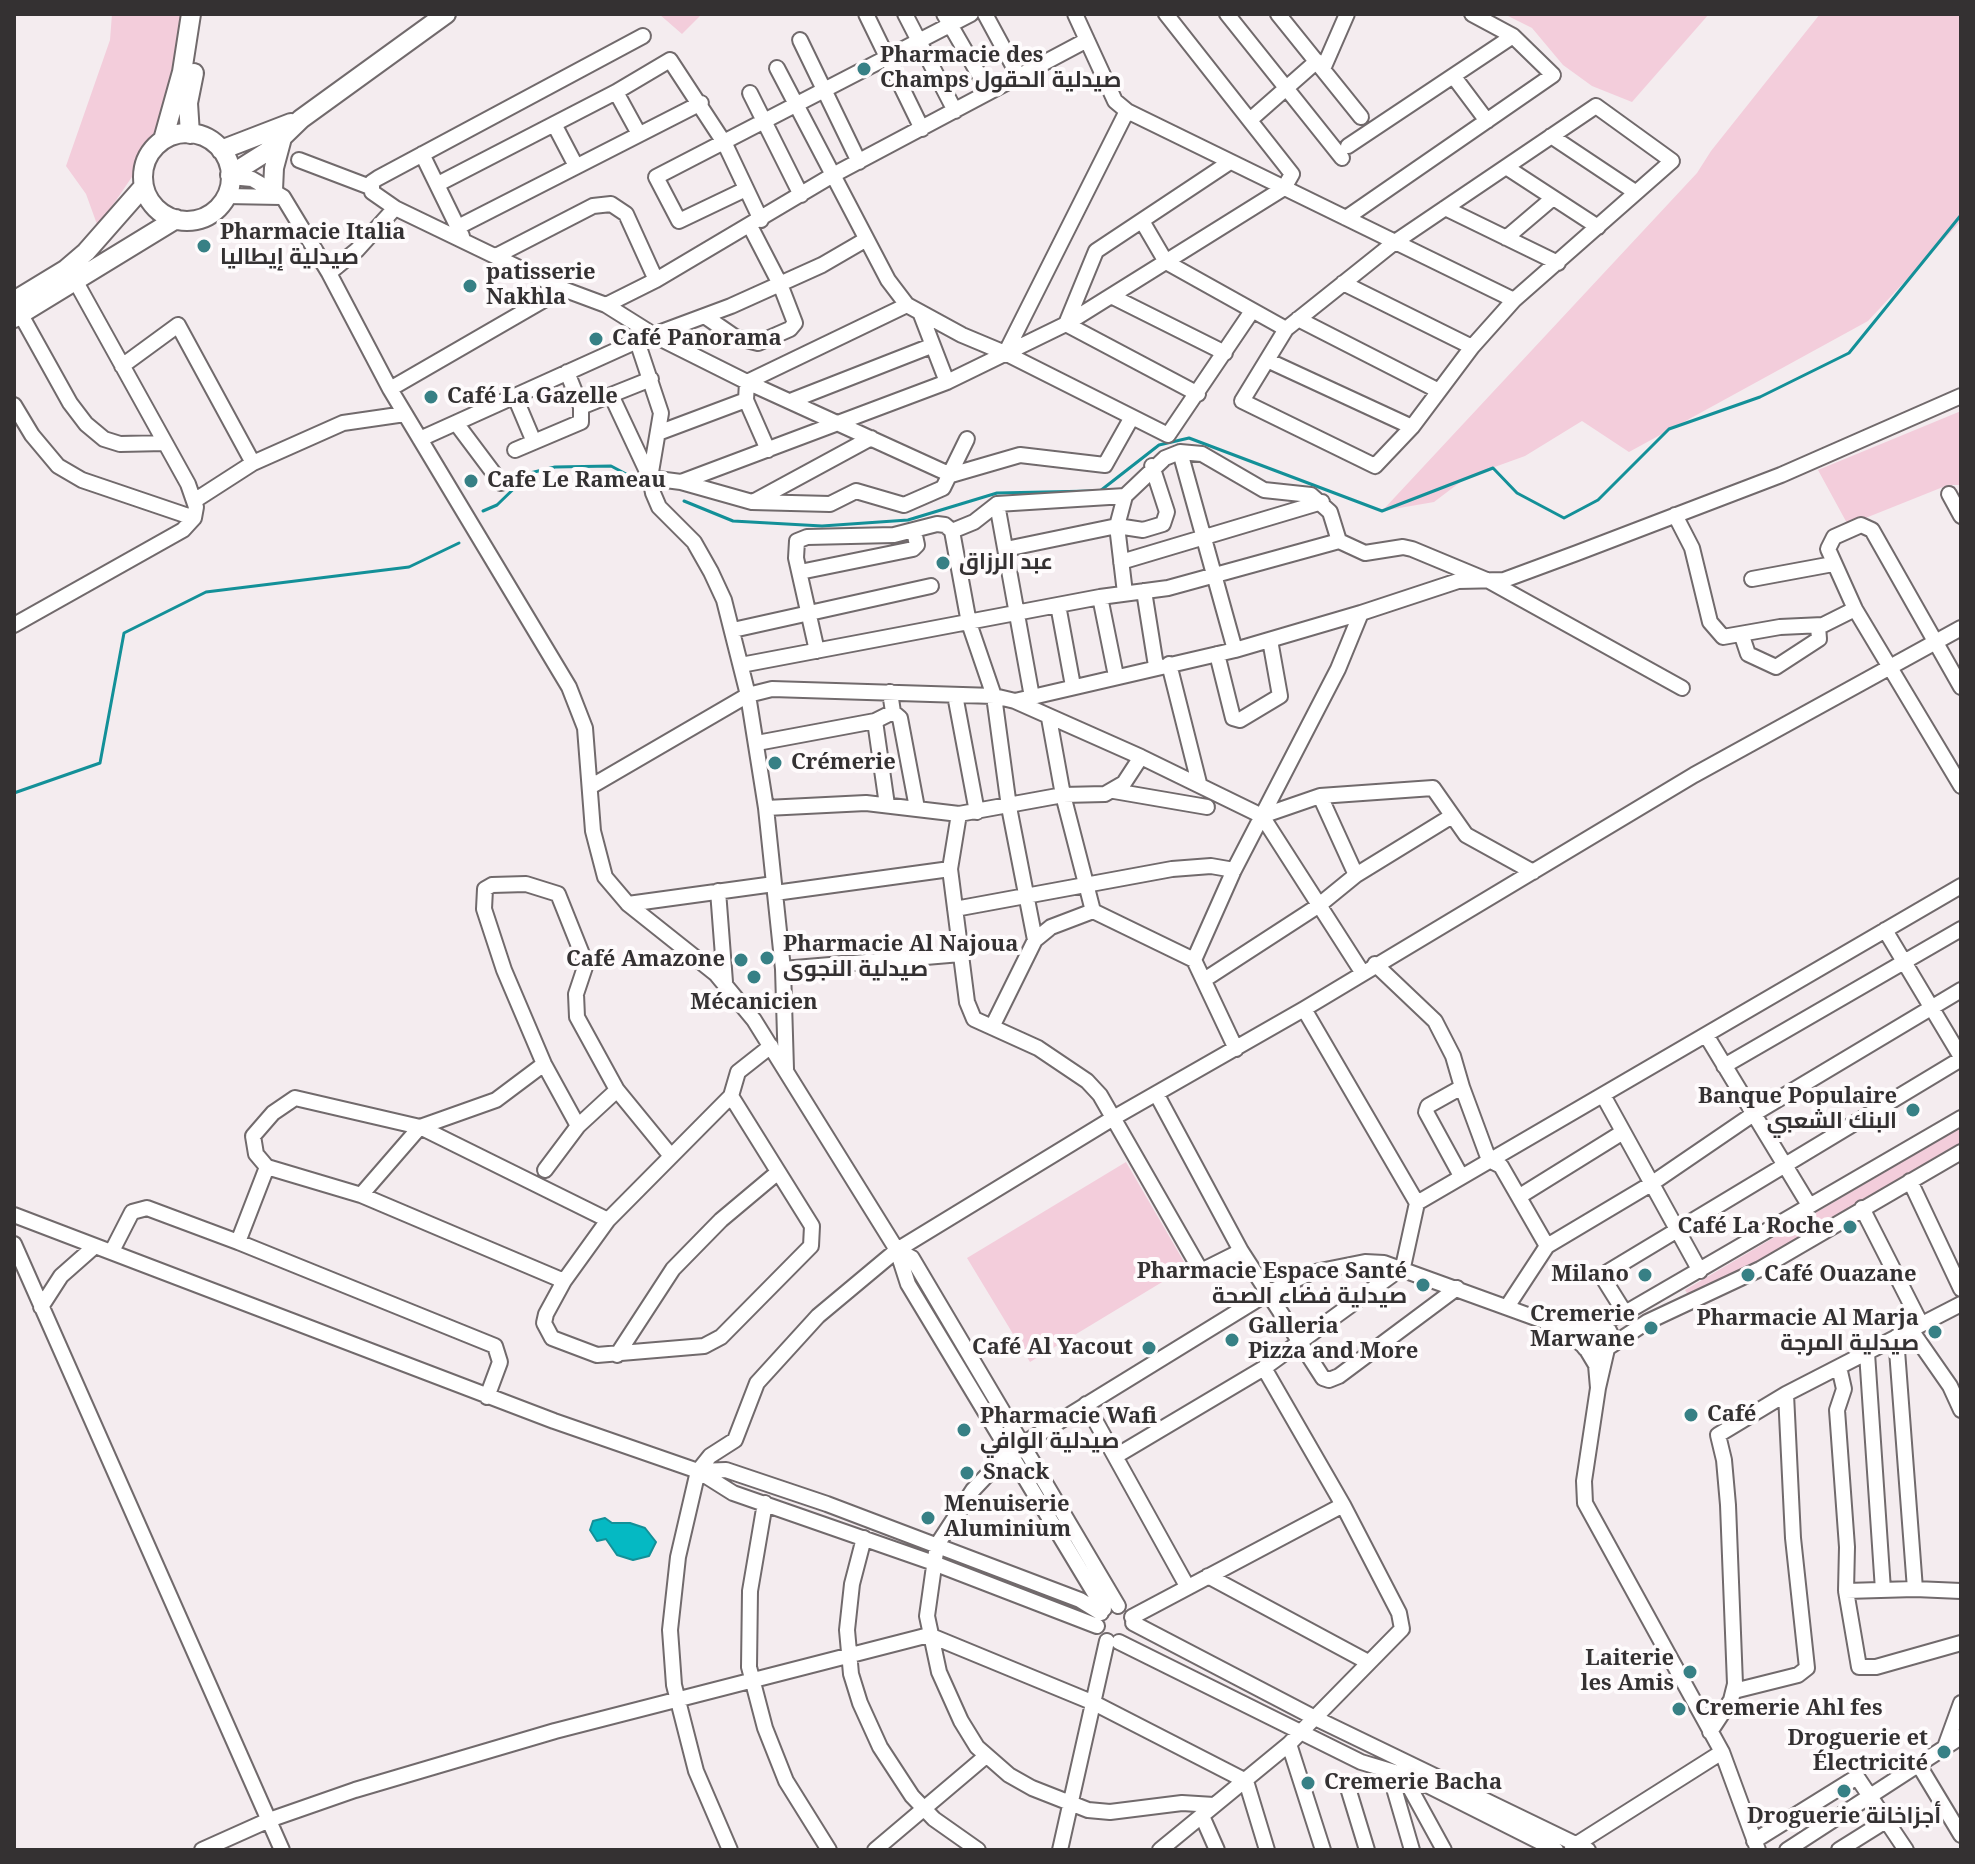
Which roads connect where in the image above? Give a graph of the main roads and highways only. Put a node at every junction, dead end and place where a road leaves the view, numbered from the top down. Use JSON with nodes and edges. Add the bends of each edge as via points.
{"nodes":[{"id":1,"x":191,"y":14,"type":"edge"},
{"id":2,"x":202,"y":14,"type":"edge"},
{"id":3,"x":446,"y":14,"type":"edge"},
{"id":4,"x":301,"y":119,"type":"junction"},
{"id":5,"x":190,"y":134,"type":"junction"},
{"id":6,"x":282,"y":137,"type":"junction"},
{"id":7,"x":163,"y":140,"type":"junction"},
{"id":8,"x":221,"y":150,"type":"junction"},
{"id":9,"x":229,"y":183,"type":"junction"},
{"id":10,"x":144,"y":186,"type":"junction"},
{"id":11,"x":278,"y":193,"type":"road end"},
{"id":12,"x":176,"y":219,"type":"junction"},
{"id":13,"x":16,"y":311,"type":"edge"}],
"edges":[{"from":1,"to":7,"type":"main road"},
{"from":2,"to":5,"type":"main road","via":[[188,103]]},
{"from":3,"to":4,"type":"main road"},
{"from":4,"to":6,"type":"main road"},
{"from":4,"to":8,"type":"main road"},
{"from":5,"to":7,"type":"main road"},
{"from":5,"to":8,"type":"main road"},
{"from":6,"to":9,"type":"main road"},
{"from":6,"to":11,"type":"main road","via":[[275,163]]},
{"from":7,"to":10,"type":"main road","via":[[147,159]]},
{"from":8,"to":9,"type":"main road"},
{"from":9,"to":12,"type":"main road","via":[[214,212]]},
{"from":10,"to":12,"type":"main road","via":[[155,207]]},
{"from":10,"to":13,"type":"main road","via":[[86,252]]},
{"from":12,"to":13,"type":"main road","via":[[76,282]]}]}
